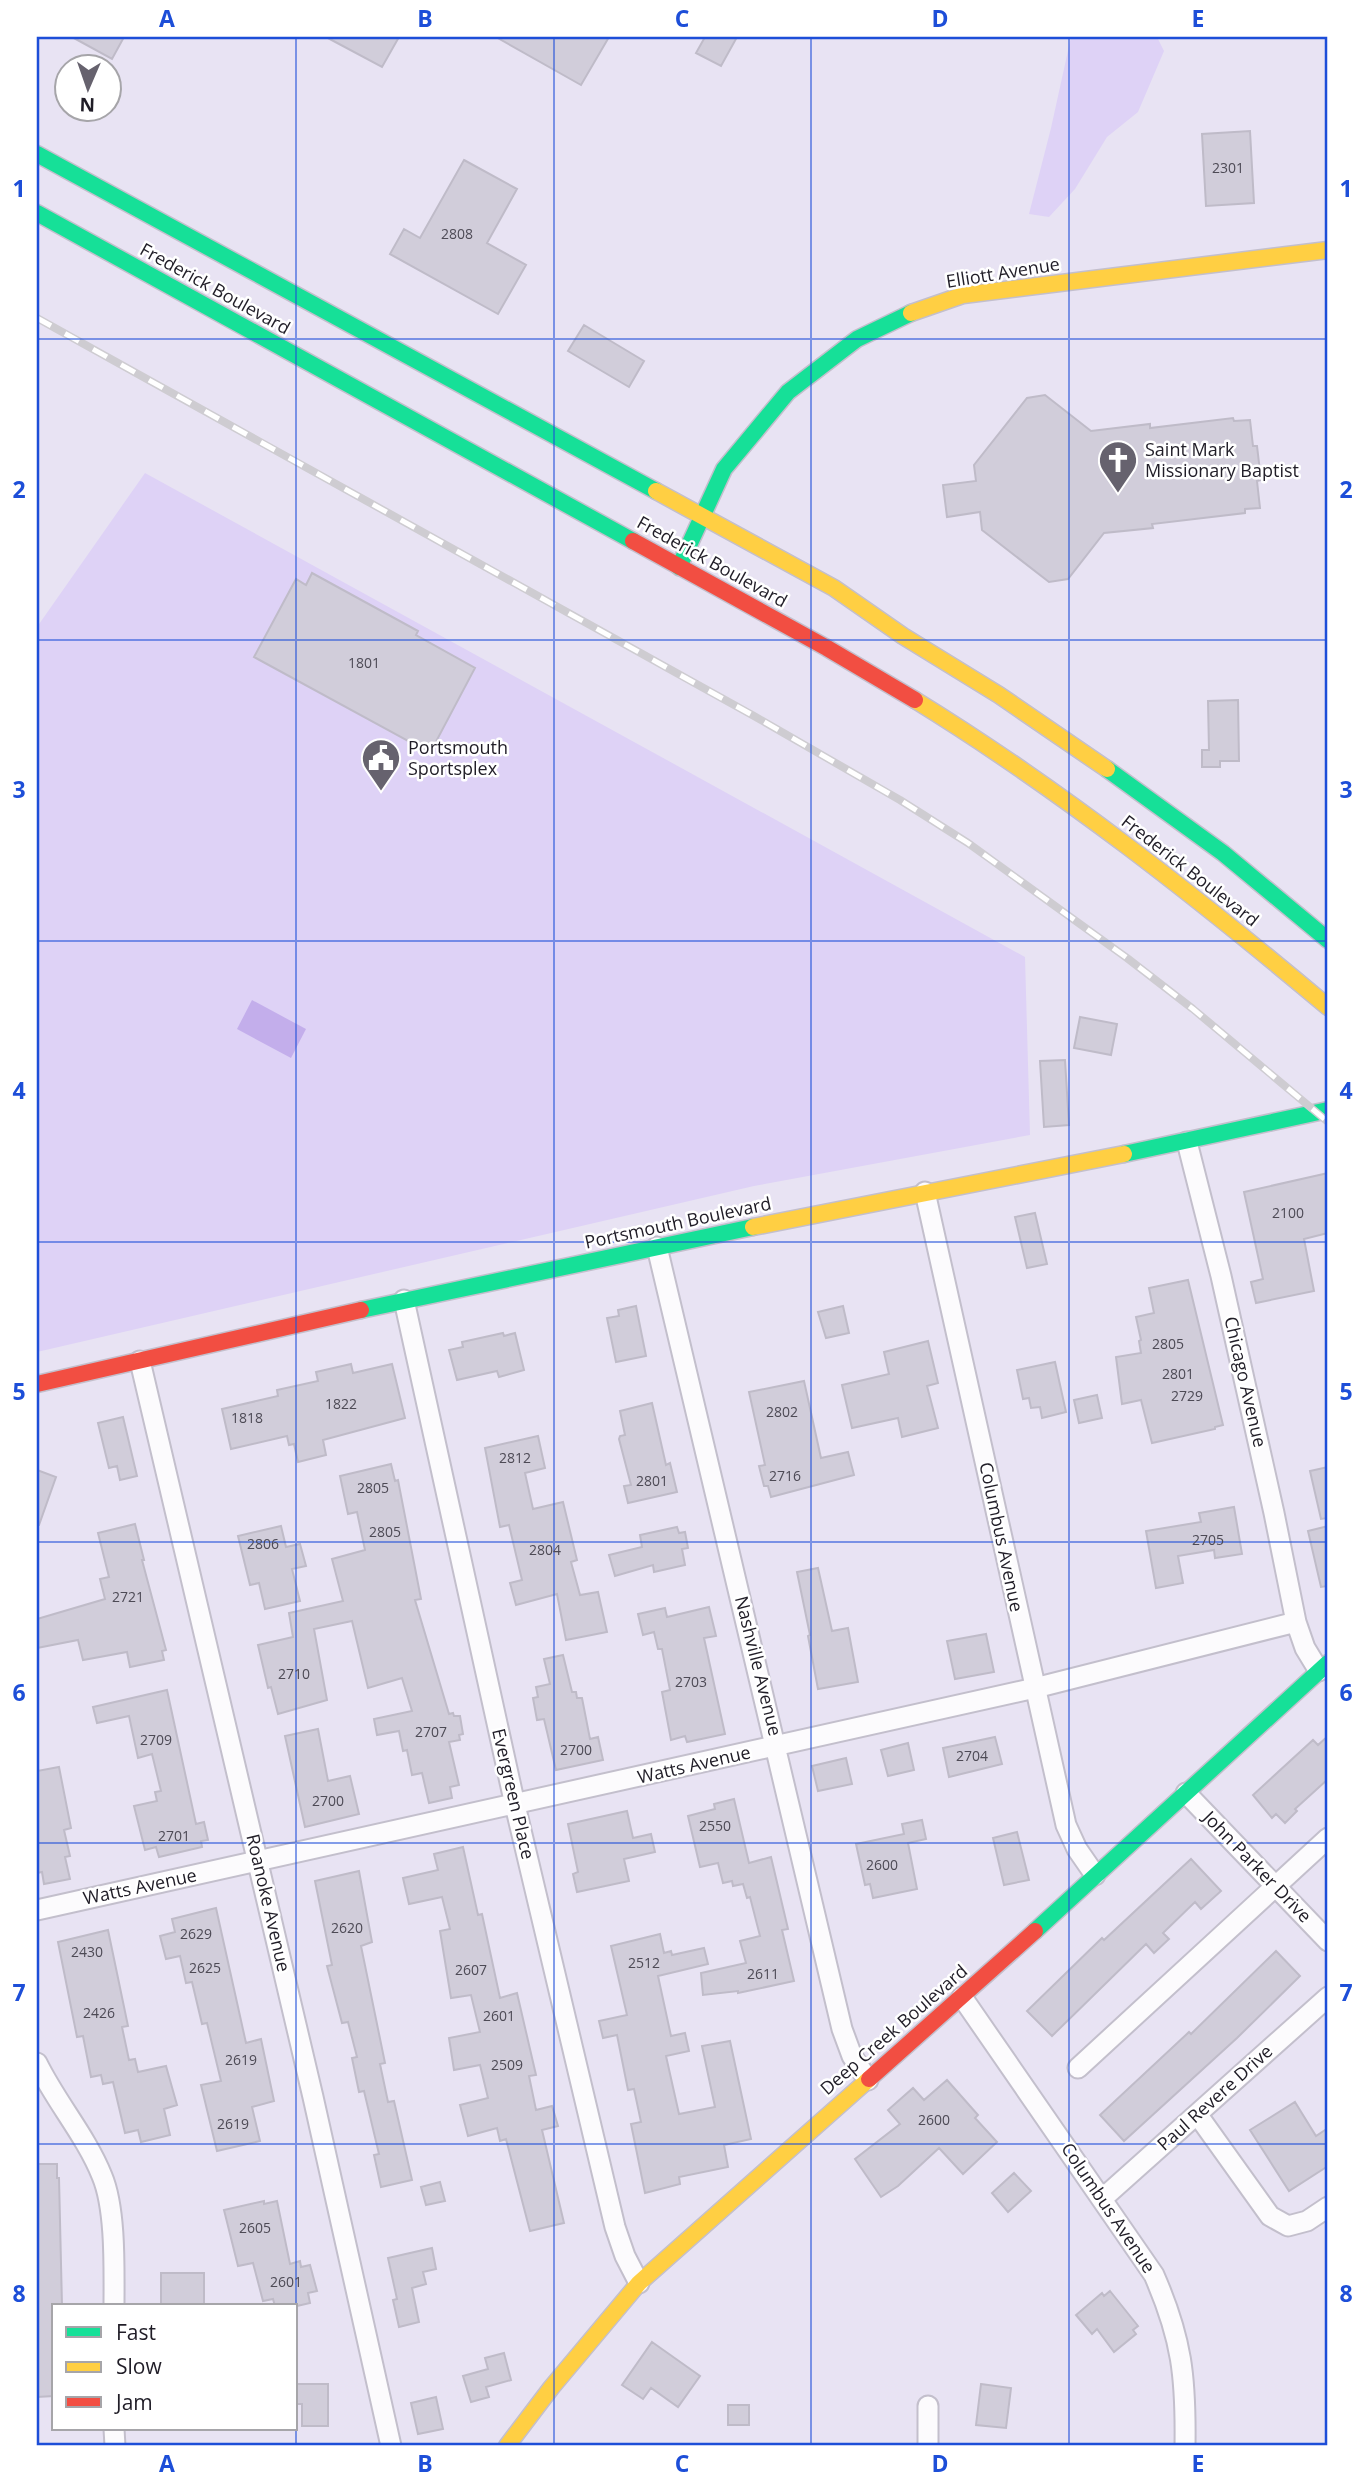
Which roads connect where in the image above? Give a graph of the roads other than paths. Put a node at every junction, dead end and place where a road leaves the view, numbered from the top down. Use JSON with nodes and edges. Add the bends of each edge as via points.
{"nodes":[{"id":1,"x":37,"y":154,"type":"edge"},
{"id":2,"x":37,"y":213,"type":"edge"},
{"id":3,"x":1328,"y":250,"type":"edge"},
{"id":4,"x":702,"y":517,"type":"junction"},
{"id":5,"x":679,"y":567,"type":"junction"},
{"id":6,"x":1328,"y":940,"type":"edge"},
{"id":7,"x":1328,"y":1007,"type":"edge"},
{"id":8,"x":1328,"y":1110,"type":"edge"},
{"id":9,"x":1187,"y":1142,"type":"junction"},
{"id":10,"x":925,"y":1192,"type":"junction"},
{"id":11,"x":657,"y":1247,"type":"junction"},
{"id":12,"x":404,"y":1300,"type":"junction"},
{"id":13,"x":140,"y":1361,"type":"junction"},
{"id":14,"x":37,"y":1384,"type":"edge"},
{"id":15,"x":1296,"y":1622,"type":"junction"},
{"id":16,"x":1324,"y":1667,"type":"edge"},
{"id":17,"x":1035,"y":1688,"type":"junction"},
{"id":18,"x":777,"y":1746,"type":"junction"},
{"id":19,"x":1186,"y":1793,"type":"junction"},
{"id":20,"x":515,"y":1805,"type":"junction"},
{"id":21,"x":1328,"y":1838,"type":"edge"},
{"id":22,"x":258,"y":1861,"type":"junction"},
{"id":23,"x":1095,"y":1875,"type":"junction"},
{"id":24,"x":1276,"y":1886,"type":"junction"},
{"id":25,"x":37,"y":1910,"type":"edge"},
{"id":26,"x":1328,"y":1941,"type":"edge"},
{"id":27,"x":962,"y":1997,"type":"junction"},
{"id":28,"x":1328,"y":1997,"type":"edge"},
{"id":29,"x":37,"y":2063,"type":"edge"},
{"id":30,"x":1078,"y":2068,"type":"dead end"},
{"id":31,"x":868,"y":2080,"type":"junction"},
{"id":32,"x":1196,"y":2115,"type":"junction"},
{"id":33,"x":1102,"y":2199,"type":"junction"},
{"id":34,"x":1328,"y":2207,"type":"edge"},
{"id":35,"x":639,"y":2283,"type":"junction"},
{"id":36,"x":114,"y":2304,"type":"edge"},
{"id":37,"x":928,"y":2406,"type":"dead end"},
{"id":38,"x":391,"y":2446,"type":"edge"},
{"id":39,"x":507,"y":2446,"type":"edge"},
{"id":40,"x":928,"y":2446,"type":"edge"},
{"id":41,"x":1185,"y":2446,"type":"edge"}],
"edges":[{"from":1,"to":4,"type":"main road","name":"Frederick Boulevard"},
{"from":2,"to":5,"type":"main road","name":"Frederick Boulevard"},
{"from":3,"to":4,"type":"main road","name":"Elliott Avenue","via":[[963,295],[921,308],[858,339],[788,392],[724,469]]},
{"from":4,"to":5,"type":"main road","name":"Elliott Avenue"},
{"from":4,"to":6,"type":"main road","name":"Frederick Boulevard","via":[[834,588],[1091,757],[1223,853]]},
{"from":5,"to":7,"type":"main road","name":"Frederick Boulevard","via":[[953,724],[1188,892]]},
{"from":8,"to":9,"type":"main road","name":"Portsmouth Boulevard"},
{"from":9,"to":10,"type":"main road","name":"Portsmouth Boulevard"},
{"from":9,"to":15,"type":"street","name":"Chicago Avenue"},
{"from":10,"to":11,"type":"main road","name":"Portsmouth Boulevard"},
{"from":10,"to":17,"type":"street","name":"Columbus Avenue"},
{"from":11,"to":12,"type":"main road","name":"Portsmouth Boulevard"},
{"from":11,"to":18,"type":"street","name":"Nashville Avenue"},
{"from":12,"to":13,"type":"main road","name":"Portsmouth Boulevard"},
{"from":12,"to":20,"type":"street","name":"Evergreen Place"},
{"from":13,"to":14,"type":"main road","name":"Portsmouth Boulevard"},
{"from":13,"to":22,"type":"street","name":"Roanoke Avenue"},
{"from":15,"to":16,"type":"street","via":[[1305,1648]]},
{"from":15,"to":17,"type":"street","name":"Watts Avenue"},
{"from":16,"to":19,"type":"main road","name":"Deep Creek Boulevard"},
{"from":17,"to":18,"type":"street","name":"Watts Avenue"},
{"from":17,"to":23,"type":"street","name":"Columbus Avenue","via":[[1066,1825]]},
{"from":18,"to":20,"type":"street","name":"Watts Avenue"},
{"from":18,"to":31,"type":"street","name":"Nashville Avenue","via":[[842,2029]]},
{"from":19,"to":23,"type":"main road","name":"Deep Creek Boulevard"},
{"from":19,"to":24,"type":"street","name":"John Parker Drive"},
{"from":20,"to":22,"type":"street","name":"Watts Avenue"},
{"from":20,"to":35,"type":"street","name":"Evergreen Place","via":[[615,2227]]},
{"from":21,"to":24,"type":"street"},
{"from":22,"to":25,"type":"street","name":"Watts Avenue"},
{"from":22,"to":38,"type":"street","name":"Roanoke Avenue"},
{"from":23,"to":27,"type":"main road","name":"Deep Creek Boulevard"},
{"from":24,"to":26,"type":"street","name":"John Parker Drive"},
{"from":24,"to":30,"type":"street"},
{"from":27,"to":31,"type":"main road","name":"Deep Creek Boulevard"},
{"from":27,"to":33,"type":"street","name":"Columbus Avenue"},
{"from":28,"to":32,"type":"street","name":"Paul Revere Drive"},
{"from":29,"to":36,"type":"street","via":[[103,2178],[109,2203]]},
{"from":31,"to":35,"type":"main road","name":"Deep Creek Boulevard"},
{"from":32,"to":33,"type":"street","name":"Paul Revere Drive"},
{"from":32,"to":34,"type":"street","via":[[1270,2216],[1287,2226],[1307,2221]]},
{"from":33,"to":41,"type":"street","name":"Columbus Avenue","via":[[1154,2275],[1170,2310],[1186,2388]]},
{"from":35,"to":39,"type":"main road","name":"Deep Creek Boulevard"},
{"from":37,"to":40,"type":"street"}]}
